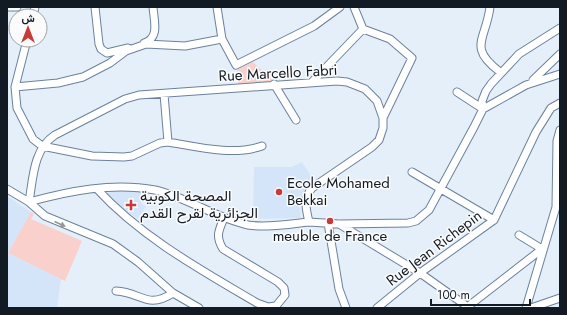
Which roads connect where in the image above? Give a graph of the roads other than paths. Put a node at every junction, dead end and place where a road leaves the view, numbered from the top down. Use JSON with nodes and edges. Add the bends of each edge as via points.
{"nodes":[{"id":1,"x":16,"y":7,"type":"edge"},
{"id":2,"x":95,"y":7,"type":"edge"},
{"id":3,"x":153,"y":7,"type":"edge"},
{"id":4,"x":217,"y":7,"type":"edge"},
{"id":5,"x":340,"y":7,"type":"edge"},
{"id":6,"x":354,"y":7,"type":"edge"},
{"id":7,"x":490,"y":7,"type":"edge"},
{"id":8,"x":7,"y":8,"type":"edge"},
{"id":9,"x":560,"y":28,"type":"edge"},
{"id":10,"x":363,"y":29,"type":"junction"},
{"id":11,"x":222,"y":39,"type":"junction"},
{"id":12,"x":25,"y":48,"type":"edge"},
{"id":13,"x":560,"y":54,"type":"edge"},
{"id":14,"x":500,"y":72,"type":"junction"},
{"id":15,"x":560,"y":74,"type":"edge"},
{"id":16,"x":312,"y":82,"type":"junction"},
{"id":17,"x":274,"y":84,"type":"junction"},
{"id":18,"x":526,"y":85,"type":"junction"},
{"id":19,"x":15,"y":87,"type":"junction"},
{"id":20,"x":457,"y":92,"type":"dead end"},
{"id":21,"x":164,"y":94,"type":"junction"},
{"id":22,"x":560,"y":103,"type":"edge"},
{"id":23,"x":482,"y":109,"type":"junction"},
{"id":24,"x":383,"y":118,"type":"junction"},
{"id":25,"x":296,"y":120,"type":"dead end"},
{"id":26,"x":560,"y":130,"type":"edge"},
{"id":27,"x":168,"y":142,"type":"junction"},
{"id":28,"x":42,"y":146,"type":"junction"},
{"id":29,"x":262,"y":146,"type":"dead end"},
{"id":30,"x":412,"y":172,"type":"dead end"},
{"id":31,"x":559,"y":174,"type":"edge"},
{"id":32,"x":442,"y":188,"type":"junction"},
{"id":33,"x":7,"y":189,"type":"edge"},
{"id":34,"x":97,"y":189,"type":"junction"},
{"id":35,"x":29,"y":202,"type":"junction"},
{"id":36,"x":224,"y":218,"type":"junction"},
{"id":37,"x":494,"y":220,"type":"junction"},
{"id":38,"x":309,"y":222,"type":"junction"},
{"id":39,"x":328,"y":223,"type":"junction"},
{"id":40,"x":339,"y":224,"type":"junction"},
{"id":41,"x":519,"y":235,"type":"dead end"},
{"id":42,"x":542,"y":249,"type":"junction"},
{"id":43,"x":420,"y":273,"type":"junction"},
{"id":44,"x":116,"y":291,"type":"dead end"},
{"id":45,"x":173,"y":293,"type":"junction"},
{"id":46,"x":560,"y":298,"type":"edge"},
{"id":47,"x":467,"y":307,"type":"edge"},
{"id":48,"x":199,"y":308,"type":"edge"},
{"id":49,"x":346,"y":308,"type":"edge"},
{"id":50,"x":377,"y":308,"type":"edge"},
{"id":51,"x":526,"y":308,"type":"edge"},
{"id":52,"x":531,"y":308,"type":"edge"}],
"edges":[{"from":1,"to":8,"type":"street"},
{"from":2,"to":3,"type":"street","via":[[99,44],[107,54],[151,41],[154,36]]},
{"from":4,"to":11,"type":"street"},
{"from":5,"to":11,"type":"street","via":[[314,26],[236,65]]},
{"from":6,"to":10,"type":"street"},
{"from":7,"to":14,"type":"street","via":[[489,19],[482,36],[482,51],[487,62]]},
{"from":9,"to":14,"type":"street","via":[[519,54]]},
{"from":10,"to":16,"type":"street"},
{"from":10,"to":24,"type":"street","via":[[390,39],[412,58]]},
{"from":11,"to":19,"type":"street","via":[[185,46],[146,44],[126,51],[83,77],[58,83]]},
{"from":12,"to":19,"type":"street"},
{"from":13,"to":18,"type":"street"},
{"from":14,"to":23,"type":"street","via":[[486,91]]},
{"from":15,"to":18,"type":"street"},
{"from":16,"to":17,"type":"street","name":"Rue Marcello Fabri"},
{"from":16,"to":24,"type":"street","name":"Rue Marcello Fabri","via":[[347,82],[365,89],[377,101]]},
{"from":17,"to":21,"type":"street","name":"Rue Marcello Fabri"},
{"from":17,"to":25,"type":"street"},
{"from":18,"to":23,"type":"street"},
{"from":19,"to":28,"type":"street","via":[[17,108],[33,139]]},
{"from":20,"to":23,"type":"street"},
{"from":21,"to":27,"type":"street"},
{"from":21,"to":28,"type":"street","name":"Rue Marcello Fabri","via":[[139,95],[125,99],[55,135]]},
{"from":22,"to":37,"type":"street","name":"Rue Jean Richepin","via":[[551,108],[536,132]]},
{"from":23,"to":32,"type":"street"},
{"from":24,"to":38,"type":"street","via":[[382,134],[372,148],[312,188],[307,194],[305,204]]},
{"from":26,"to":31,"type":"street","via":[[557,141]]},
{"from":27,"to":28,"type":"street","via":[[124,157],[92,156]]},
{"from":27,"to":29,"type":"street","via":[[237,151],[249,151]]},
{"from":28,"to":35,"type":"street","via":[[36,163]]},
{"from":30,"to":32,"type":"street"},
{"from":31,"to":42,"type":"street","via":[[556,207]]},
{"from":32,"to":37,"type":"street"},
{"from":32,"to":40,"type":"street","via":[[429,210],[408,224]]},
{"from":33,"to":35,"type":"street"},
{"from":34,"to":35,"type":"street"},
{"from":34,"to":36,"type":"street","via":[[156,190]]},
{"from":34,"to":36,"type":"street","via":[[112,206],[177,255],[256,303],[268,307],[276,306],[285,295],[284,288],[223,249],[217,234]]},
{"from":35,"to":45,"type":"street","one_way":true,"via":[[45,216],[113,244]]},
{"from":36,"to":38,"type":"street","via":[[261,226]]},
{"from":37,"to":43,"type":"street","name":"Rue Jean Richepin"},
{"from":38,"to":39,"type":"street"},
{"from":39,"to":40,"type":"street"},
{"from":39,"to":49,"type":"street","via":[[339,289]]},
{"from":40,"to":43,"type":"street"},
{"from":41,"to":42,"type":"street"},
{"from":42,"to":47,"type":"street"},
{"from":42,"to":51,"type":"street"},
{"from":43,"to":47,"type":"street"},
{"from":43,"to":50,"type":"street","name":"Rue Jean Richepin"},
{"from":44,"to":45,"type":"street","via":[[158,301]]},
{"from":45,"to":48,"type":"street"},
{"from":46,"to":52,"type":"street"}]}
